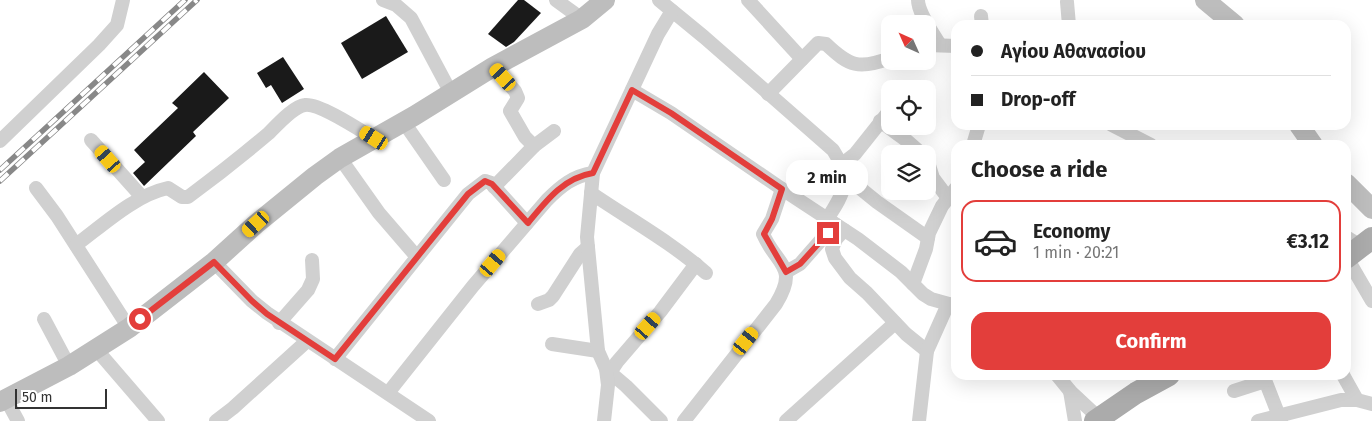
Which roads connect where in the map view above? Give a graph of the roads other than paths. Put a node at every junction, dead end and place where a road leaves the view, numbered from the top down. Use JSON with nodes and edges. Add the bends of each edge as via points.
{"nodes":[{"id":1,"x":123,"y":0,"type":"edge"},
{"id":2,"x":383,"y":0,"type":"edge"},
{"id":3,"x":556,"y":0,"type":"edge"},
{"id":4,"x":604,"y":0,"type":"edge"},
{"id":5,"x":748,"y":0,"type":"edge"},
{"id":6,"x":918,"y":0,"type":"edge"},
{"id":7,"x":1205,"y":0,"type":"edge"},
{"id":8,"x":1067,"y":2,"type":"dead end"},
{"id":9,"x":665,"y":4,"type":"edge"},
{"id":10,"x":923,"y":15,"type":"edge"},
{"id":11,"x":582,"y":20,"type":"junction"},
{"id":12,"x":1069,"y":20,"type":"edge"},
{"id":13,"x":1229,"y":20,"type":"edge"},
{"id":14,"x":936,"y":45,"type":"edge"},
{"id":15,"x":951,"y":46,"type":"edge"},
{"id":16,"x":802,"y":59,"type":"junction"},
{"id":17,"x":881,"y":61,"type":"edge"},
{"id":18,"x":494,"y":67,"type":"junction"},
{"id":19,"x":632,"y":90,"type":"junction"},
{"id":20,"x":451,"y":93,"type":"junction"},
{"id":21,"x":768,"y":94,"type":"junction"},
{"id":22,"x":881,"y":121,"type":"edge"},
{"id":23,"x":403,"y":122,"type":"junction"},
{"id":24,"x":1122,"y":130,"type":"edge"},
{"id":25,"x":554,"y":131,"type":"dead end"},
{"id":26,"x":902,"y":135,"type":"edge"},
{"id":27,"x":374,"y":138,"type":"junction"},
{"id":28,"x":91,"y":140,"type":"dead end"},
{"id":29,"x":1141,"y":140,"type":"edge"},
{"id":30,"x":0,"y":141,"type":"edge"},
{"id":31,"x":912,"y":145,"type":"edge"},
{"id":32,"x":534,"y":146,"type":"junction"},
{"id":33,"x":340,"y":158,"type":"junction"},
{"id":34,"x":843,"y":170,"type":"junction"},
{"id":35,"x":593,"y":173,"type":"junction"},
{"id":36,"x":444,"y":180,"type":"dead end"},
{"id":37,"x":936,"y":181,"type":"edge"},
{"id":38,"x":494,"y":187,"type":"junction"},
{"id":39,"x":36,"y":188,"type":"dead end"},
{"id":40,"x":782,"y":189,"type":"junction"},
{"id":41,"x":1351,"y":190,"type":"edge"},
{"id":42,"x":591,"y":192,"type":"junction"},
{"id":43,"x":951,"y":193,"type":"edge"},
{"id":44,"x":951,"y":196,"type":"edge"},
{"id":45,"x":142,"y":198,"type":"junction"},
{"id":46,"x":1372,"y":209,"type":"edge"},
{"id":47,"x":528,"y":223,"type":"junction"},
{"id":48,"x":835,"y":224,"type":"junction"},
{"id":49,"x":928,"y":238,"type":"junction"},
{"id":50,"x":76,"y":245,"type":"junction"},
{"id":51,"x":588,"y":247,"type":"junction"},
{"id":52,"x":1355,"y":248,"type":"edge"},
{"id":53,"x":417,"y":257,"type":"junction"},
{"id":54,"x":312,"y":260,"type":"dead end"},
{"id":55,"x":214,"y":262,"type":"junction"},
{"id":56,"x":786,"y":272,"type":"junction"},
{"id":57,"x":913,"y":284,"type":"junction"},
{"id":58,"x":1372,"y":301,"type":"edge"},
{"id":59,"x":538,"y":304,"type":"dead end"},
{"id":60,"x":951,"y":305,"type":"edge"},
{"id":61,"x":951,"y":307,"type":"edge"},
{"id":62,"x":44,"y":319,"type":"dead end"},
{"id":63,"x":279,"y":322,"type":"junction"},
{"id":64,"x":895,"y":323,"type":"junction"},
{"id":65,"x":130,"y":328,"type":"junction"},
{"id":66,"x":307,"y":341,"type":"junction"},
{"id":67,"x":552,"y":344,"type":"dead end"},
{"id":68,"x":96,"y":350,"type":"junction"},
{"id":69,"x":926,"y":351,"type":"junction"},
{"id":70,"x":598,"y":352,"type":"junction"},
{"id":71,"x":335,"y":359,"type":"junction"},
{"id":72,"x":68,"y":366,"type":"junction"},
{"id":73,"x":608,"y":370,"type":"junction"},
{"id":74,"x":1061,"y":380,"type":"edge"},
{"id":75,"x":1160,"y":380,"type":"edge"},
{"id":76,"x":1259,"y":380,"type":"edge"},
{"id":77,"x":1265,"y":380,"type":"edge"},
{"id":78,"x":1346,"y":380,"type":"edge"},
{"id":79,"x":1070,"y":391,"type":"junction"},
{"id":80,"x":1234,"y":391,"type":"dead end"},
{"id":81,"x":388,"y":393,"type":"junction"},
{"id":82,"x":1356,"y":400,"type":"junction"},
{"id":83,"x":3,"y":401,"type":"edge"},
{"id":84,"x":1372,"y":404,"type":"edge"},
{"id":85,"x":1280,"y":418,"type":"edge"},
{"id":86,"x":1097,"y":419,"type":"edge"},
{"id":87,"x":18,"y":421,"type":"edge"},
{"id":88,"x":158,"y":421,"type":"edge"},
{"id":89,"x":216,"y":421,"type":"edge"},
{"id":90,"x":429,"y":421,"type":"edge"},
{"id":91,"x":604,"y":421,"type":"edge"},
{"id":92,"x":661,"y":421,"type":"edge"},
{"id":93,"x":684,"y":421,"type":"edge"},
{"id":94,"x":786,"y":421,"type":"edge"},
{"id":95,"x":919,"y":421,"type":"edge"},
{"id":96,"x":1075,"y":421,"type":"edge"},
{"id":97,"x":1258,"y":421,"type":"edge"}],
"edges":[{"from":1,"to":30,"type":"street","via":[[117,25]]},
{"from":2,"to":20,"type":"street","via":[[396,5],[411,18]]},
{"from":3,"to":11,"type":"street"},
{"from":4,"to":11,"type":"main road"},
{"from":5,"to":16,"type":"street"},
{"from":6,"to":10,"type":"street"},
{"from":7,"to":13,"type":"main road"},
{"from":8,"to":12,"type":"street"},
{"from":9,"to":19,"type":"street","via":[[658,34]]},
{"from":9,"to":21,"type":"street"},
{"from":11,"to":18,"type":"main road"},
{"from":14,"to":15,"type":"street"},
{"from":16,"to":17,"type":"street","via":[[822,42],[853,65]]},
{"from":16,"to":21,"type":"street"},
{"from":18,"to":20,"type":"main road"},
{"from":18,"to":32,"type":"street","via":[[515,91],[518,98],[510,111]]},
{"from":19,"to":35,"type":"street"},
{"from":19,"to":40,"type":"street"},
{"from":20,"to":23,"type":"main road"},
{"from":21,"to":34,"type":"street","via":[[833,150]]},
{"from":22,"to":34,"type":"street"},
{"from":23,"to":27,"type":"main road"},
{"from":23,"to":36,"type":"street"},
{"from":24,"to":29,"type":"street"},
{"from":25,"to":32,"type":"street"},
{"from":26,"to":31,"type":"street"},
{"from":27,"to":33,"type":"main road"},
{"from":27,"to":45,"type":"street","via":[[349,122],[307,104],[299,107],[188,197],[168,188]]},
{"from":28,"to":45,"type":"street"},
{"from":32,"to":38,"type":"street"},
{"from":33,"to":53,"type":"street"},
{"from":33,"to":55,"type":"main road","via":[[256,224]]},
{"from":34,"to":48,"type":"street","via":[[843,190],[836,204]]},
{"from":34,"to":49,"type":"street","via":[[877,202]]},
{"from":35,"to":42,"type":"street"},
{"from":35,"to":47,"type":"street","via":[[578,176],[560,188]]},
{"from":37,"to":43,"type":"street"},
{"from":38,"to":47,"type":"street"},
{"from":38,"to":53,"type":"street","via":[[485,181],[475,188]]},
{"from":39,"to":50,"type":"street"},
{"from":40,"to":48,"type":"street"},
{"from":40,"to":56,"type":"street","via":[[764,234]]},
{"from":41,"to":46,"type":"main road"},
{"from":42,"to":51,"type":"street"},
{"from":42,"to":73,"type":"street","via":[[701,268]]},
{"from":44,"to":49,"type":"street"},
{"from":45,"to":50,"type":"street"},
{"from":47,"to":81,"type":"street"},
{"from":48,"to":56,"type":"street","via":[[800,264]]},
{"from":48,"to":57,"type":"street","via":[[880,255]]},
{"from":48,"to":64,"type":"street","via":[[836,239],[832,249],[835,258],[850,278]]},
{"from":49,"to":57,"type":"street"},
{"from":50,"to":65,"type":"street"},
{"from":51,"to":59,"type":"street","via":[[553,296]]},
{"from":51,"to":70,"type":"street"},
{"from":52,"to":58,"type":"street"},
{"from":53,"to":71,"type":"street"},
{"from":54,"to":63,"type":"street","via":[[313,280],[308,290]]},
{"from":55,"to":63,"type":"street","via":[[252,301]]},
{"from":55,"to":65,"type":"main road"},
{"from":56,"to":93,"type":"street","via":[[785,290],[776,304]]},
{"from":57,"to":60,"type":"street","via":[[931,299]]},
{"from":61,"to":69,"type":"street"},
{"from":62,"to":72,"type":"street"},
{"from":63,"to":66,"type":"street"},
{"from":64,"to":69,"type":"street"},
{"from":64,"to":94,"type":"street"},
{"from":65,"to":68,"type":"main road"},
{"from":66,"to":71,"type":"street"},
{"from":66,"to":89,"type":"street"},
{"from":67,"to":70,"type":"street"},
{"from":68,"to":72,"type":"main road"},
{"from":68,"to":88,"type":"street"},
{"from":69,"to":95,"type":"street"},
{"from":70,"to":73,"type":"street"},
{"from":71,"to":81,"type":"street"},
{"from":72,"to":83,"type":"main road"},
{"from":73,"to":91,"type":"street"},
{"from":73,"to":92,"type":"street"},
{"from":74,"to":79,"type":"street"},
{"from":75,"to":86,"type":"main road"},
{"from":76,"to":80,"type":"street"},
{"from":77,"to":85,"type":"street"},
{"from":78,"to":82,"type":"street"},
{"from":79,"to":86,"type":"street"},
{"from":79,"to":96,"type":"street"},
{"from":81,"to":90,"type":"street"},
{"from":82,"to":84,"type":"street"},
{"from":82,"to":85,"type":"street","via":[[1341,400]]},
{"from":83,"to":87,"type":"street"},
{"from":85,"to":97,"type":"street"}]}
